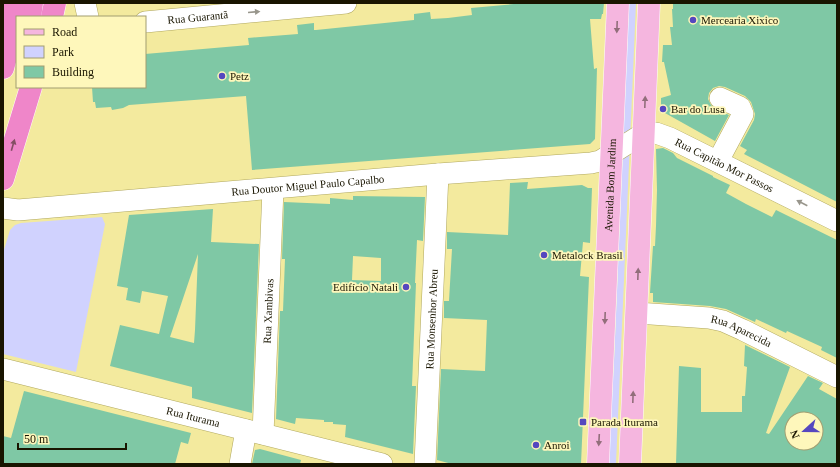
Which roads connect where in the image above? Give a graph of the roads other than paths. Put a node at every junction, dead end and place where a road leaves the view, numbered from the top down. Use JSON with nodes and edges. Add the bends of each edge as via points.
{"nodes":[{"id":1,"x":14,"y":3,"type":"edge"},
{"id":2,"x":32,"y":3,"type":"edge"},
{"id":3,"x":55,"y":3,"type":"edge"},
{"id":4,"x":85,"y":3,"type":"edge"},
{"id":5,"x":346,"y":3,"type":"edge"},
{"id":6,"x":618,"y":3,"type":"edge"},
{"id":7,"x":649,"y":3,"type":"edge"},
{"id":8,"x":30,"y":16,"type":"edge"},
{"id":9,"x":52,"y":16,"type":"edge"},
{"id":10,"x":88,"y":16,"type":"edge"},
{"id":11,"x":146,"y":22,"type":"edge"},
{"id":12,"x":3,"y":68,"type":"edge"},
{"id":13,"x":23,"y":88,"type":"edge"},
{"id":14,"x":31,"y":88,"type":"edge"},
{"id":15,"x":720,"y":98,"type":"dead end"},
{"id":16,"x":23,"y":111,"type":"junction"},
{"id":17,"x":644,"y":133,"type":"junction"},
{"id":18,"x":611,"y":153,"type":"junction"},
{"id":19,"x":718,"y":161,"type":"junction"},
{"id":20,"x":438,"y":174,"type":"junction"},
{"id":21,"x":3,"y":180,"type":"edge"},
{"id":22,"x":273,"y":189,"type":"junction"},
{"id":23,"x":3,"y":208,"type":"edge"},
{"id":24,"x":837,"y":220,"type":"edge"},
{"id":25,"x":637,"y":313,"type":"junction"},
{"id":26,"x":3,"y":370,"type":"edge"},
{"id":27,"x":837,"y":377,"type":"edge"},
{"id":28,"x":255,"y":432,"type":"junction"},
{"id":29,"x":240,"y":464,"type":"edge"},
{"id":30,"x":382,"y":464,"type":"edge"},
{"id":31,"x":426,"y":464,"type":"edge"},
{"id":32,"x":598,"y":464,"type":"edge"},
{"id":33,"x":630,"y":464,"type":"edge"}],
"edges":[{"from":1,"to":12,"type":"highway"},
{"from":2,"to":8,"type":"highway"},
{"from":3,"to":9,"type":"highway"},
{"from":4,"to":10,"type":"street"},
{"from":11,"to":5,"type":"street","name":"Rua Guarantã","one_way":true},
{"from":6,"to":18,"type":"main road","name":"Avenida Bom Jardim","one_way":true},
{"from":17,"to":7,"type":"main road","one_way":true},
{"from":13,"to":16,"type":"highway"},
{"from":14,"to":16,"type":"highway"},
{"from":15,"to":19,"type":"street","via":[[740,107],[743,114]]},
{"from":21,"to":16,"type":"highway","one_way":true},
{"from":17,"to":18,"type":"street"},
{"from":17,"to":19,"type":"street","name":"Rua Capitão Mor Passos","via":[[656,133],[670,138]]},
{"from":25,"to":17,"type":"main road","one_way":true},
{"from":18,"to":20,"type":"street","name":"Rua Doutor Miguel Paulo Capalbo","via":[[600,161],[591,163]]},
{"from":18,"to":32,"type":"main road","name":"Avenida Bom Jardim","one_way":true},
{"from":24,"to":19,"type":"street","name":"Rua Capitão Mor Passos","one_way":true},
{"from":20,"to":22,"type":"street","name":"Rua Doutor Miguel Paulo Capalbo"},
{"from":20,"to":31,"type":"street","name":"Rua Monsenhor Abreu"},
{"from":22,"to":23,"type":"street","name":"Rua Doutor Miguel Paulo Capalbo","via":[[18,210]]},
{"from":22,"to":28,"type":"street","name":"Rua Xambivas"},
{"from":25,"to":27,"type":"street","name":"Rua Aparecida","via":[[723,321]]},
{"from":33,"to":25,"type":"main road","one_way":true},
{"from":26,"to":28,"type":"street","name":"Rua Iturama"},
{"from":28,"to":29,"type":"street","name":"Rua Xambivas"},
{"from":28,"to":30,"type":"street","name":"Rua Iturama"}]}
